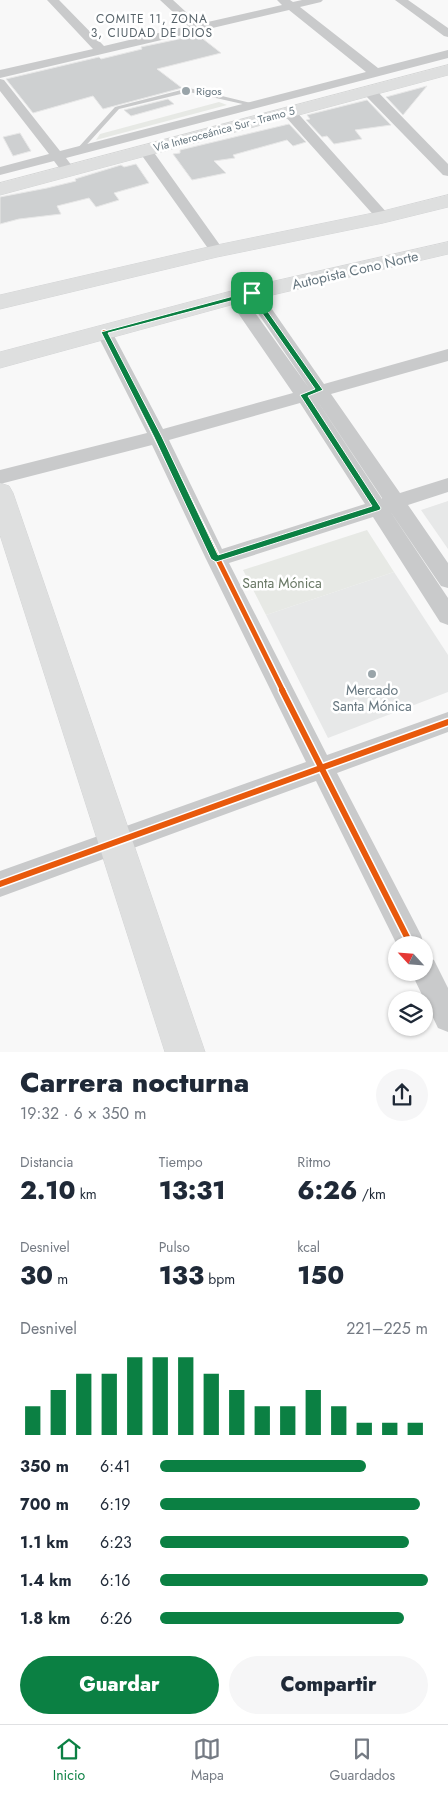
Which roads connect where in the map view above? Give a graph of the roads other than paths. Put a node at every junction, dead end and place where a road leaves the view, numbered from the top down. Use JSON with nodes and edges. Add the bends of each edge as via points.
{"nodes":[{"id":1,"x":53,"y":0,"type":"edge"},
{"id":2,"x":166,"y":0,"type":"edge"},
{"id":3,"x":317,"y":0,"type":"edge"},
{"id":4,"x":401,"y":0,"type":"edge"},
{"id":5,"x":287,"y":3,"type":"edge"},
{"id":6,"x":197,"y":28,"type":"junction"},
{"id":7,"x":448,"y":32,"type":"edge"},
{"id":8,"x":101,"y":50,"type":"junction"},
{"id":9,"x":447,"y":68,"type":"edge"},
{"id":10,"x":0,"y":74,"type":"edge"},
{"id":11,"x":376,"y":74,"type":"junction"},
{"id":12,"x":0,"y":83,"type":"edge"},
{"id":13,"x":369,"y":91,"type":"junction"},
{"id":14,"x":290,"y":104,"type":"junction"},
{"id":15,"x":256,"y":105,"type":"junction"},
{"id":16,"x":79,"y":150,"type":"junction"},
{"id":17,"x":145,"y":150,"type":"junction"},
{"id":18,"x":58,"y":156,"type":"junction"},
{"id":19,"x":0,"y":171,"type":"edge"},
{"id":20,"x":70,"y":171,"type":"junction"},
{"id":21,"x":448,"y":172,"type":"edge"},
{"id":22,"x":0,"y":189,"type":"edge"},
{"id":23,"x":448,"y":201,"type":"edge"},
{"id":24,"x":382,"y":217,"type":"junction"},
{"id":25,"x":448,"y":248,"type":"edge"},
{"id":26,"x":217,"y":251,"type":"junction"},
{"id":27,"x":243,"y":295,"type":"junction"},
{"id":28,"x":0,"y":302,"type":"edge"},
{"id":29,"x":104,"y":332,"type":"junction"},
{"id":30,"x":448,"y":355,"type":"edge"},
{"id":31,"x":0,"y":360,"type":"edge"},
{"id":32,"x":312,"y":393,"type":"junction"},
{"id":33,"x":158,"y":437,"type":"junction"},
{"id":34,"x":0,"y":477,"type":"edge"},
{"id":35,"x":448,"y":485,"type":"edge"},
{"id":36,"x":0,"y":493,"type":"edge"},
{"id":37,"x":386,"y":505,"type":"junction"},
{"id":38,"x":216,"y":559,"type":"junction"},
{"id":39,"x":448,"y":580,"type":"edge"},
{"id":40,"x":448,"y":616,"type":"edge"},
{"id":41,"x":448,"y":722,"type":"edge"},
{"id":42,"x":321,"y":767,"type":"junction"},
{"id":43,"x":115,"y":843,"type":"junction"},
{"id":44,"x":0,"y":884,"type":"edge"},
{"id":45,"x":406,"y":936,"type":"edge"},
{"id":46,"x":430,"y":981,"type":"edge"},
{"id":47,"x":448,"y":1018,"type":"edge"},
{"id":48,"x":185,"y":1052,"type":"edge"}],
"edges":[{"from":1,"to":8,"type":"street"},
{"from":2,"to":6,"type":"street"},
{"from":3,"to":5,"type":"street"},
{"from":4,"to":7,"type":"street"},
{"from":5,"to":6,"type":"street"},
{"from":5,"to":11,"type":"street"},
{"from":6,"to":8,"type":"street"},
{"from":8,"to":10,"type":"street"},
{"from":9,"to":11,"type":"street"},
{"from":9,"to":13,"type":"main road","name":"Vía Interoceánica Sur - Tramo 5"},
{"from":11,"to":14,"type":"street"},
{"from":12,"to":18,"type":"street"},
{"from":13,"to":14,"type":"main road","name":"Vía Interoceánica Sur - Tramo 5","via":[[332,101]]},
{"from":13,"to":21,"type":"street"},
{"from":14,"to":15,"type":"street"},
{"from":14,"to":17,"type":"main road","name":"Vía Interoceánica Sur - Tramo 5"},
{"from":14,"to":24,"type":"street"},
{"from":15,"to":16,"type":"street"},
{"from":15,"to":16,"type":"lane","via":[[189,90],[117,108]]},
{"from":16,"to":18,"type":"street"},
{"from":17,"to":20,"type":"main road","name":"Vía Interoceánica Sur - Tramo 5"},
{"from":17,"to":26,"type":"street"},
{"from":18,"to":19,"type":"street"},
{"from":18,"to":20,"type":"street"},
{"from":20,"to":22,"type":"main road","name":"Vía Interoceánica Sur - Tramo 5"},
{"from":23,"to":24,"type":"main road"},
{"from":24,"to":26,"type":"main road"},
{"from":25,"to":27,"type":"main road","name":"Autopista Cono Norte"},
{"from":26,"to":28,"type":"main road"},
{"from":27,"to":29,"type":"main road","name":"Autopista Cono Norte"},
{"from":27,"to":32,"type":"street"},
{"from":29,"to":31,"type":"main road","name":"Autopista Cono Norte"},
{"from":29,"to":33,"type":"street"},
{"from":30,"to":32,"type":"street"},
{"from":32,"to":33,"type":"street"},
{"from":32,"to":37,"type":"street"},
{"from":33,"to":34,"type":"street"},
{"from":33,"to":38,"type":"street"},
{"from":35,"to":37,"type":"street"},
{"from":36,"to":43,"type":"main road"},
{"from":37,"to":38,"type":"street"},
{"from":37,"to":39,"type":"street"},
{"from":37,"to":40,"type":"street"},
{"from":38,"to":42,"type":"street"},
{"from":41,"to":42,"type":"street"},
{"from":42,"to":43,"type":"street"},
{"from":42,"to":45,"type":"street"},
{"from":43,"to":44,"type":"street"},
{"from":43,"to":48,"type":"main road"},
{"from":46,"to":47,"type":"street"}]}
